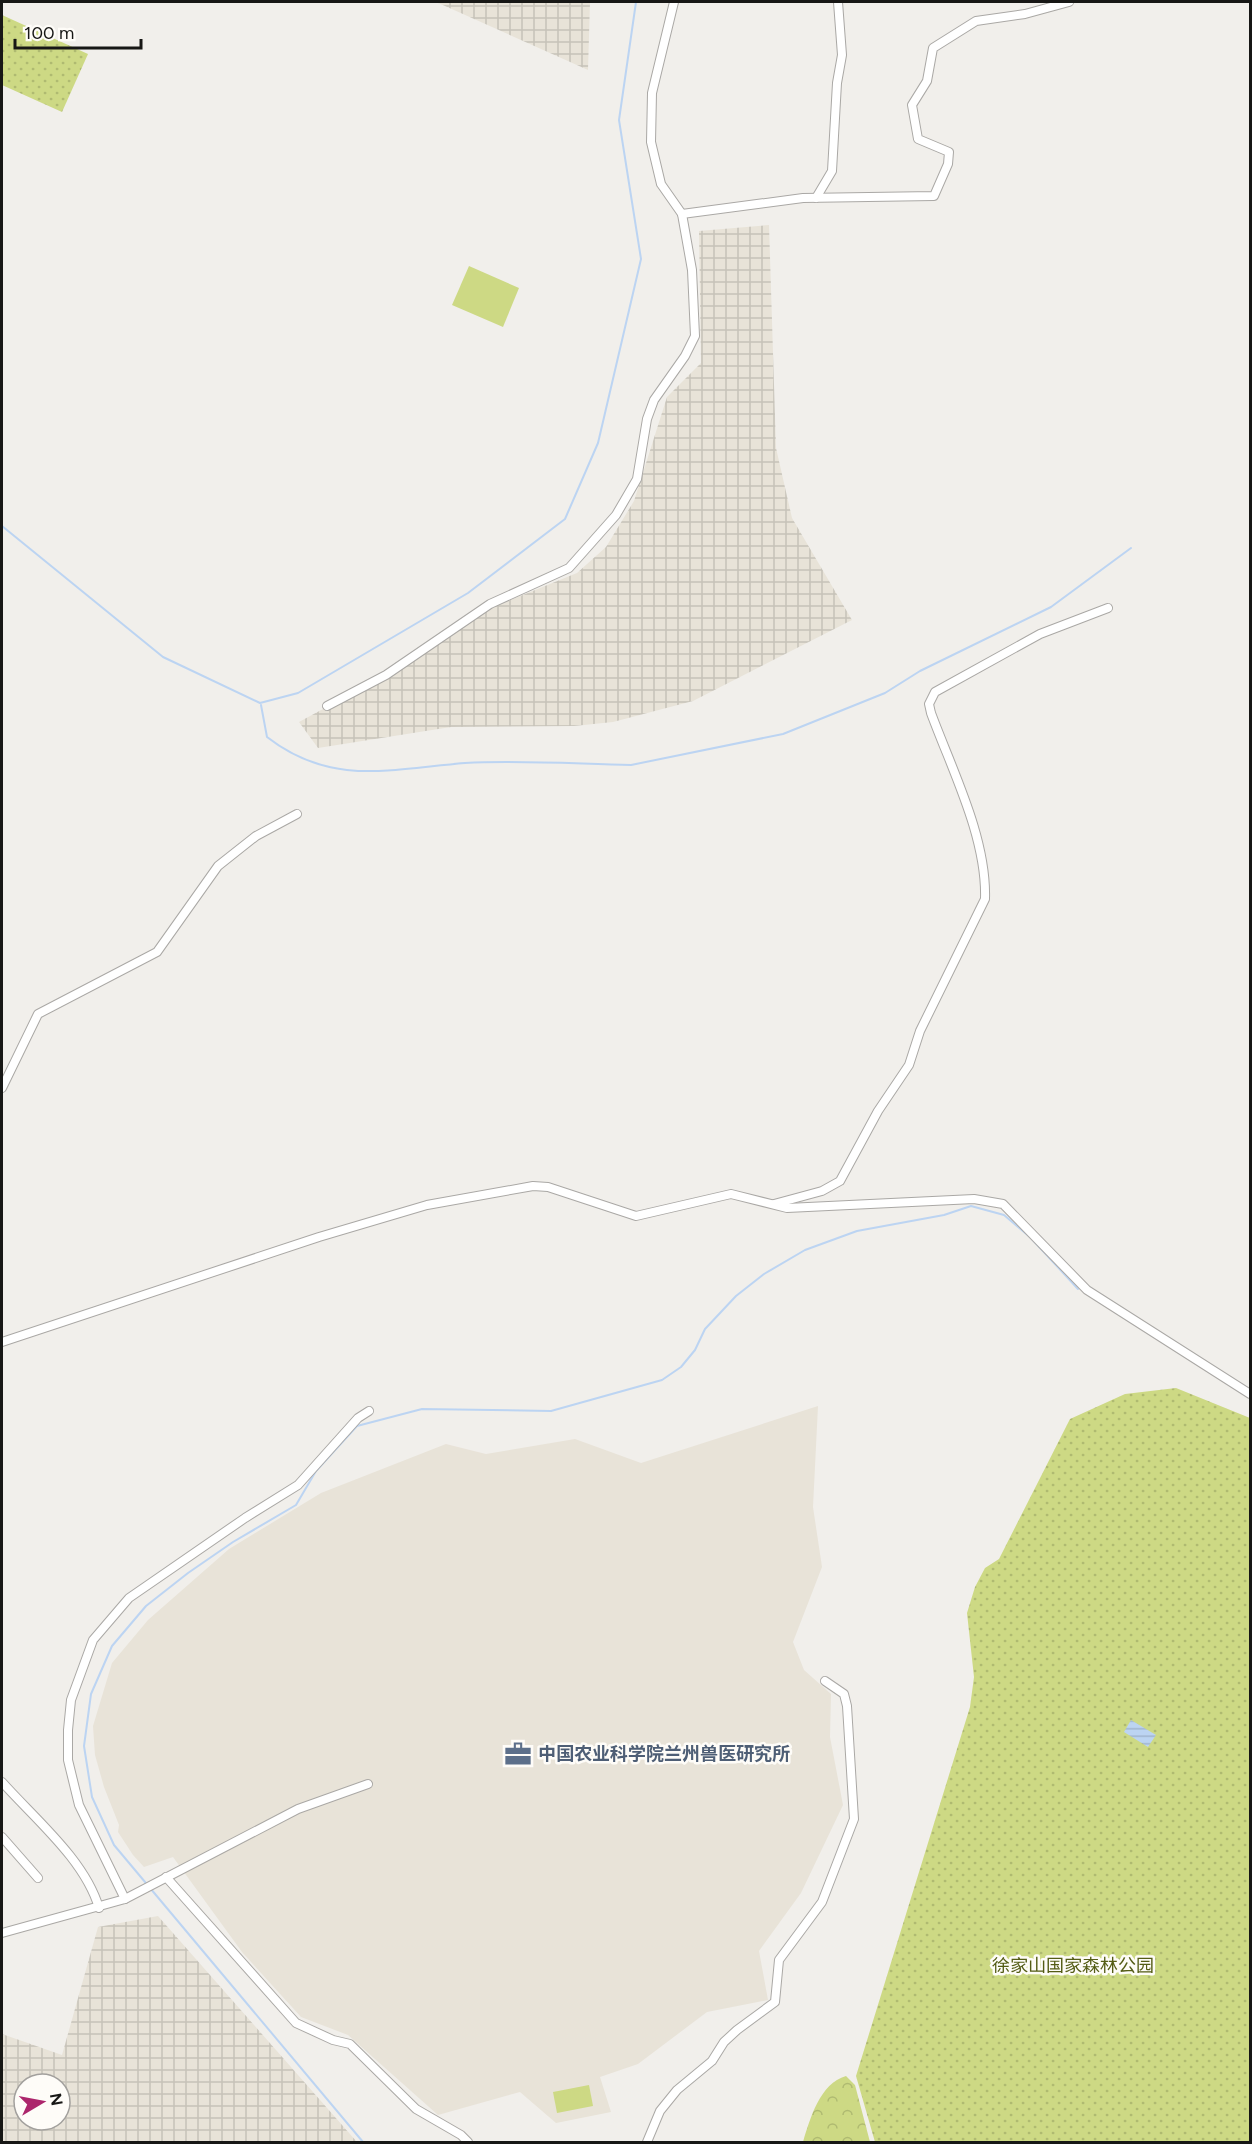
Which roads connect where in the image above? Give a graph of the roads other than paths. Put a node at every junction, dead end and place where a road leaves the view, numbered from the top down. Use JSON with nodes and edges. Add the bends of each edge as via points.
{"nodes":[{"id":1,"x":674,"y":2,"type":"edge"},
{"id":2,"x":838,"y":2,"type":"edge"},
{"id":3,"x":1069,"y":2,"type":"edge"},
{"id":4,"x":816,"y":198,"type":"junction"},
{"id":5,"x":682,"y":214,"type":"junction"},
{"id":6,"x":1108,"y":608,"type":"dead end"},
{"id":7,"x":327,"y":706,"type":"dead end"},
{"id":8,"x":297,"y":814,"type":"dead end"},
{"id":9,"x":2,"y":1088,"type":"edge"},
{"id":10,"x":773,"y":1204,"type":"junction"},
{"id":11,"x":2,"y":1342,"type":"edge"},
{"id":12,"x":1251,"y":1394,"type":"edge"},
{"id":13,"x":369,"y":1411,"type":"dead end"},
{"id":14,"x":825,"y":1681,"type":"dead end"},
{"id":15,"x":2,"y":1782,"type":"edge"},
{"id":16,"x":368,"y":1784,"type":"dead end"},
{"id":17,"x":2,"y":1837,"type":"edge"},
{"id":18,"x":166,"y":1877,"type":"junction"},
{"id":19,"x":39,"y":1878,"type":"dead end"},
{"id":20,"x":125,"y":1899,"type":"junction"},
{"id":21,"x":99,"y":1908,"type":"junction"},
{"id":22,"x":2,"y":1933,"type":"edge"},
{"id":23,"x":468,"y":2142,"type":"edge"},
{"id":24,"x":646,"y":2142,"type":"edge"}],
"edges":[{"from":1,"to":5,"type":"street","via":[[652,93],[651,142],[661,184]]},
{"from":2,"to":4,"type":"street","via":[[842,55],[832,171]]},
{"from":3,"to":4,"type":"street","via":[[976,21],[933,48],[927,81],[912,105],[918,139],[949,152],[934,196]]},
{"from":4,"to":5,"type":"street"},
{"from":5,"to":7,"type":"street","via":[[692,270],[695,336],[654,400],[647,418],[637,479],[616,515],[569,568],[490,604],[386,675]]},
{"from":6,"to":10,"type":"street","via":[[1040,634],[935,692],[929,704],[931,713],[978,842],[986,874],[985,899],[920,1031],[909,1065],[878,1111],[840,1181],[822,1191]]},
{"from":8,"to":9,"type":"street","via":[[256,836],[218,866],[157,952],[38,1014]]},
{"from":10,"to":11,"type":"street","via":[[731,1194],[636,1216],[548,1187],[533,1186],[416,1208]]},
{"from":10,"to":12,"type":"street","via":[[787,1208],[974,1199],[1003,1204],[1087,1290]]},
{"from":13,"to":20,"type":"street","via":[[358,1418],[298,1485],[129,1598],[93,1640],[71,1700],[68,1760],[79,1805]]},
{"from":14,"to":24,"type":"street","via":[[843,1694],[847,1706],[854,1819],[822,1902],[778,1960],[775,2002],[737,2030],[712,2061],[676,2090],[660,2111]]},
{"from":15,"to":21,"type":"street","via":[[78,1866],[93,1888]]},
{"from":16,"to":18,"type":"street","via":[[297,1809]]},
{"from":17,"to":19,"type":"street"},
{"from":18,"to":20,"type":"street"},
{"from":18,"to":23,"type":"street","via":[[296,2023],[350,2044],[416,2109]]},
{"from":20,"to":21,"type":"street"},
{"from":21,"to":22,"type":"street"}]}
